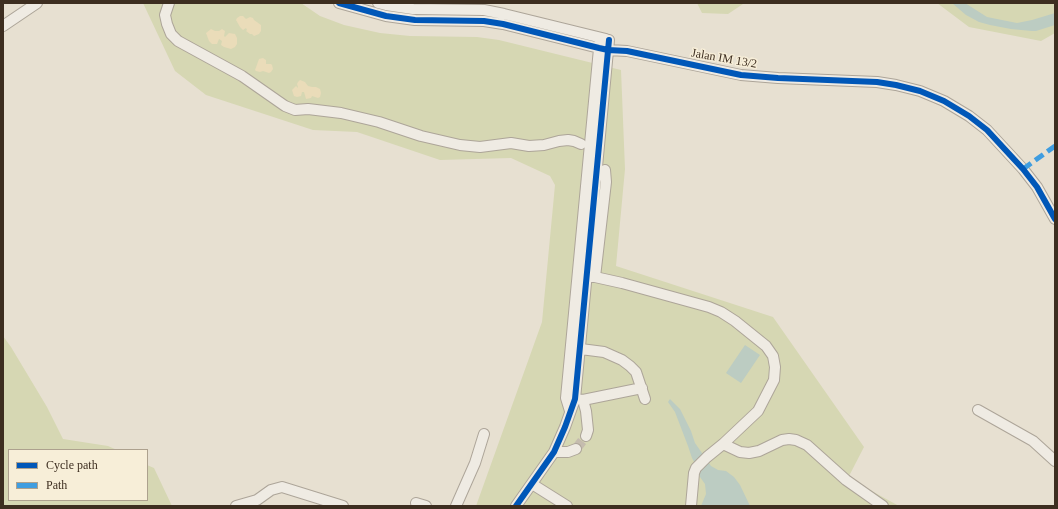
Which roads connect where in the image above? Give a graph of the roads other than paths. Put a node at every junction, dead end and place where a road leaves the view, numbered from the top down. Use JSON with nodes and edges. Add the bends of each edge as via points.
{"nodes":[{"id":1,"x":37,"y":3,"type":"edge"},
{"id":2,"x":169,"y":3,"type":"edge"},
{"id":3,"x":339,"y":3,"type":"edge"},
{"id":4,"x":378,"y":3,"type":"edge"},
{"id":5,"x":3,"y":26,"type":"edge"},
{"id":6,"x":604,"y":44,"type":"junction"},
{"id":7,"x":581,"y":144,"type":"dead end"},
{"id":8,"x":605,"y":170,"type":"dead end"},
{"id":9,"x":1055,"y":219,"type":"edge"},
{"id":10,"x":588,"y":225,"type":"junction"},
{"id":11,"x":591,"y":277,"type":"junction"},
{"id":12,"x":580,"y":297,"type":"junction"},
{"id":13,"x":575,"y":349,"type":"junction"},
{"id":14,"x":642,"y":388,"type":"junction"},
{"id":15,"x":575,"y":399,"type":"junction"},
{"id":16,"x":645,"y":399,"type":"dead end"},
{"id":17,"x":978,"y":410,"type":"dead end"},
{"id":18,"x":484,"y":434,"type":"dead end"},
{"id":19,"x":586,"y":436,"type":"tunnel mouth"},
{"id":20,"x":723,"y":444,"type":"junction"},
{"id":21,"x":576,"y":449,"type":"tunnel mouth"},
{"id":22,"x":554,"y":452,"type":"junction"},
{"id":23,"x":1055,"y":461,"type":"edge"},
{"id":24,"x":532,"y":484,"type":"junction"},
{"id":25,"x":236,"y":506,"type":"edge"},
{"id":26,"x":343,"y":506,"type":"edge"},
{"id":27,"x":456,"y":506,"type":"edge"},
{"id":28,"x":516,"y":506,"type":"edge"},
{"id":29,"x":567,"y":506,"type":"edge"},
{"id":30,"x":691,"y":506,"type":"edge"},
{"id":31,"x":883,"y":506,"type":"edge"}],
"edges":[{"from":1,"to":5,"type":"street"},
{"from":2,"to":7,"type":"street","via":[[165,15],[167,24],[171,34],[178,41],[242,76],[285,106],[295,110],[341,113],[460,145],[480,147],[511,143],[529,146],[568,140]]},
{"from":3,"to":6,"type":"street","name":"Jalan IM 13/2","via":[[386,16],[415,20],[484,21]]},
{"from":4,"to":6,"type":"street","name":"Jalan IM 13/2","via":[[413,9],[484,10]]},
{"from":6,"to":9,"type":"street","name":"Jalan IM 13/2","via":[[741,75],[876,82],[920,91],[944,101],[988,130],[1037,187]]},
{"from":6,"to":10,"type":"street"},
{"from":8,"to":11,"type":"street","via":[[606,182]]},
{"from":10,"to":11,"type":"street"},
{"from":10,"to":12,"type":"street"},
{"from":11,"to":12,"type":"street"},
{"from":11,"to":20,"type":"street","via":[[622,283],[722,312],[766,346],[773,356],[774,380],[758,411]]},
{"from":12,"to":13,"type":"street"},
{"from":13,"to":14,"type":"street","via":[[604,352],[622,360],[636,372]]},
{"from":13,"to":15,"type":"street"},
{"from":14,"to":15,"type":"street"},
{"from":14,"to":16,"type":"street"},
{"from":15,"to":19,"type":"street","via":[[586,411]]},
{"from":15,"to":22,"type":"street"},
{"from":17,"to":23,"type":"street","via":[[1033,441]]},
{"from":18,"to":27,"type":"street"},
{"from":20,"to":30,"type":"street","via":[[696,468]]},
{"from":20,"to":31,"type":"street","via":[[749,453],[782,440],[796,440],[807,445],[846,480]]},
{"from":21,"to":22,"type":"street"},
{"from":22,"to":24,"type":"street"},
{"from":24,"to":28,"type":"street"},
{"from":24,"to":29,"type":"street"},
{"from":25,"to":26,"type":"street","via":[[257,500],[271,490],[282,487]]}]}
